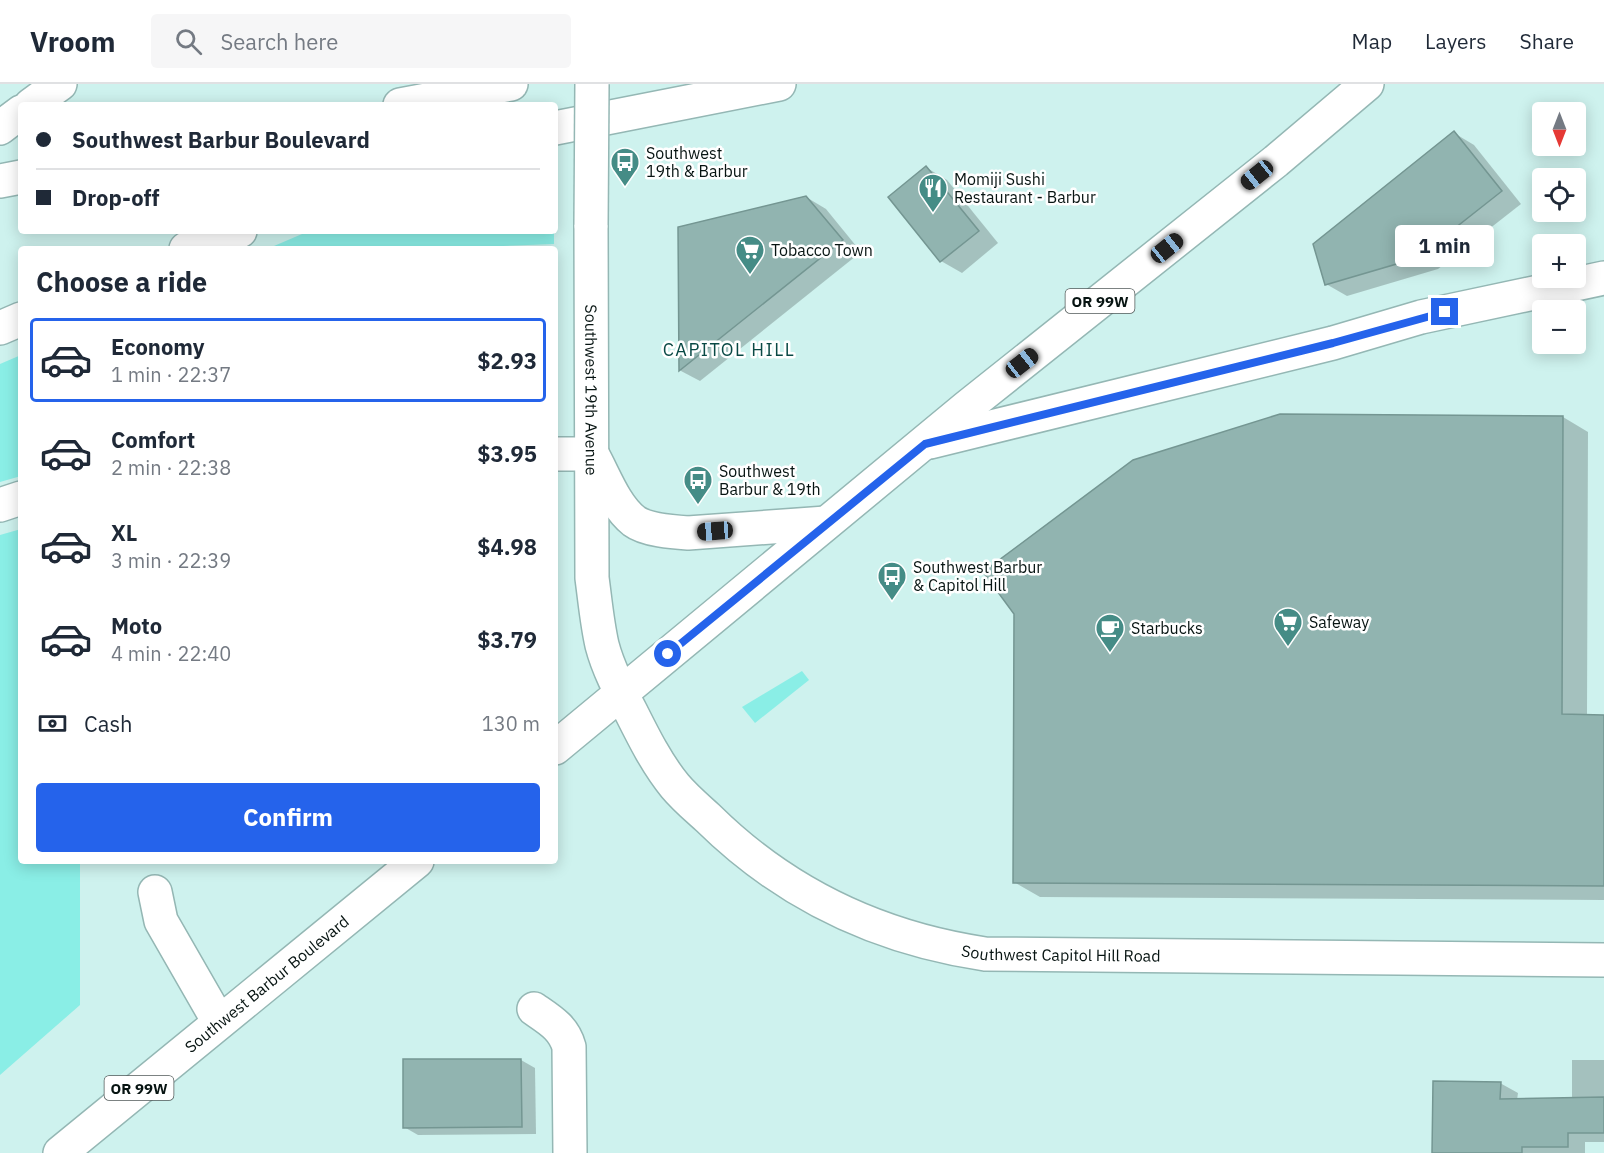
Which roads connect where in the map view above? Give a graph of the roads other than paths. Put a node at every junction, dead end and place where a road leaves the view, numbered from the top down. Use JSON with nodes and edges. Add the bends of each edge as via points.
{"nodes":[{"id":1,"x":60,"y":84,"type":"edge"},
{"id":2,"x":511,"y":84,"type":"edge"},
{"id":3,"x":592,"y":84,"type":"edge"},
{"id":4,"x":778,"y":84,"type":"edge"},
{"id":5,"x":1367,"y":84,"type":"edge"},
{"id":6,"x":35,"y":102,"type":"edge"},
{"id":7,"x":416,"y":102,"type":"edge"},
{"id":8,"x":18,"y":114,"type":"edge"},
{"id":9,"x":558,"y":127,"type":"edge"},
{"id":10,"x":0,"y":128,"type":"edge"},
{"id":11,"x":18,"y":178,"type":"edge"},
{"id":12,"x":0,"y":181,"type":"edge"},
{"id":13,"x":231,"y":234,"type":"edge"},
{"id":14,"x":195,"y":246,"type":"edge"},
{"id":15,"x":1604,"y":278,"type":"edge"},
{"id":16,"x":18,"y":320,"type":"edge"},
{"id":17,"x":0,"y":328,"type":"edge"},
{"id":18,"x":925,"y":444,"type":"junction"},
{"id":19,"x":592,"y":453,"type":"junction"},
{"id":20,"x":558,"y":454,"type":"edge"},
{"id":21,"x":18,"y":499,"type":"edge"},
{"id":22,"x":0,"y":505,"type":"edge"},
{"id":23,"x":826,"y":523,"type":"junction"},
{"id":24,"x":621,"y":693,"type":"junction"},
{"id":25,"x":558,"y":746,"type":"edge"},
{"id":26,"x":413,"y":864,"type":"edge"},
{"id":27,"x":155,"y":892,"type":"dead end"},
{"id":28,"x":1604,"y":960,"type":"edge"},
{"id":29,"x":534,"y":1009,"type":"dead end"},
{"id":30,"x":219,"y":1023,"type":"junction"},
{"id":31,"x":60,"y":1153,"type":"edge"},
{"id":32,"x":570,"y":1153,"type":"edge"}],
"edges":[{"from":1,"to":6,"type":"main road"},
{"from":2,"to":7,"type":"main road"},
{"from":3,"to":19,"type":"main road","name":"Southwest 19th Avenue","bridge":true},
{"from":4,"to":9,"type":"main road"},
{"from":5,"to":18,"type":"main road","number":"OR 99W"},
{"from":8,"to":10,"type":"main road"},
{"from":11,"to":12,"type":"main road"},
{"from":13,"to":14,"type":"main road"},
{"from":15,"to":18,"type":"main road","via":[[1421,317],[1333,343]]},
{"from":16,"to":17,"type":"main road"},
{"from":18,"to":23,"type":"main road","number":"OR 99W"},
{"from":19,"to":20,"type":"main road"},
{"from":19,"to":23,"type":"main road","via":[[620,504],[635,522],[665,532]]},
{"from":19,"to":24,"type":"main road","name":"Southwest 19th Avenue","via":[[592,578],[596,612],[603,648]]},
{"from":21,"to":22,"type":"main road"},
{"from":23,"to":24,"type":"main road","number":"OR 99W"},
{"from":24,"to":25,"type":"main road","number":"OR 99W"},
{"from":24,"to":28,"type":"main road","name":"Southwest Capitol Hill Road","via":[[646,743],[676,786],[747,853],[812,898],[915,940],[985,954]]},
{"from":26,"to":30,"type":"main road","name":"Southwest Barbur Boulevard","number":"OR 99W"},
{"from":27,"to":30,"type":"main road","via":[[161,921]]},
{"from":29,"to":32,"type":"main road","via":[[564,1032],[569,1047]]},
{"from":30,"to":31,"type":"main road","name":"Southwest Barbur Boulevard","number":"OR 99W"}]}
